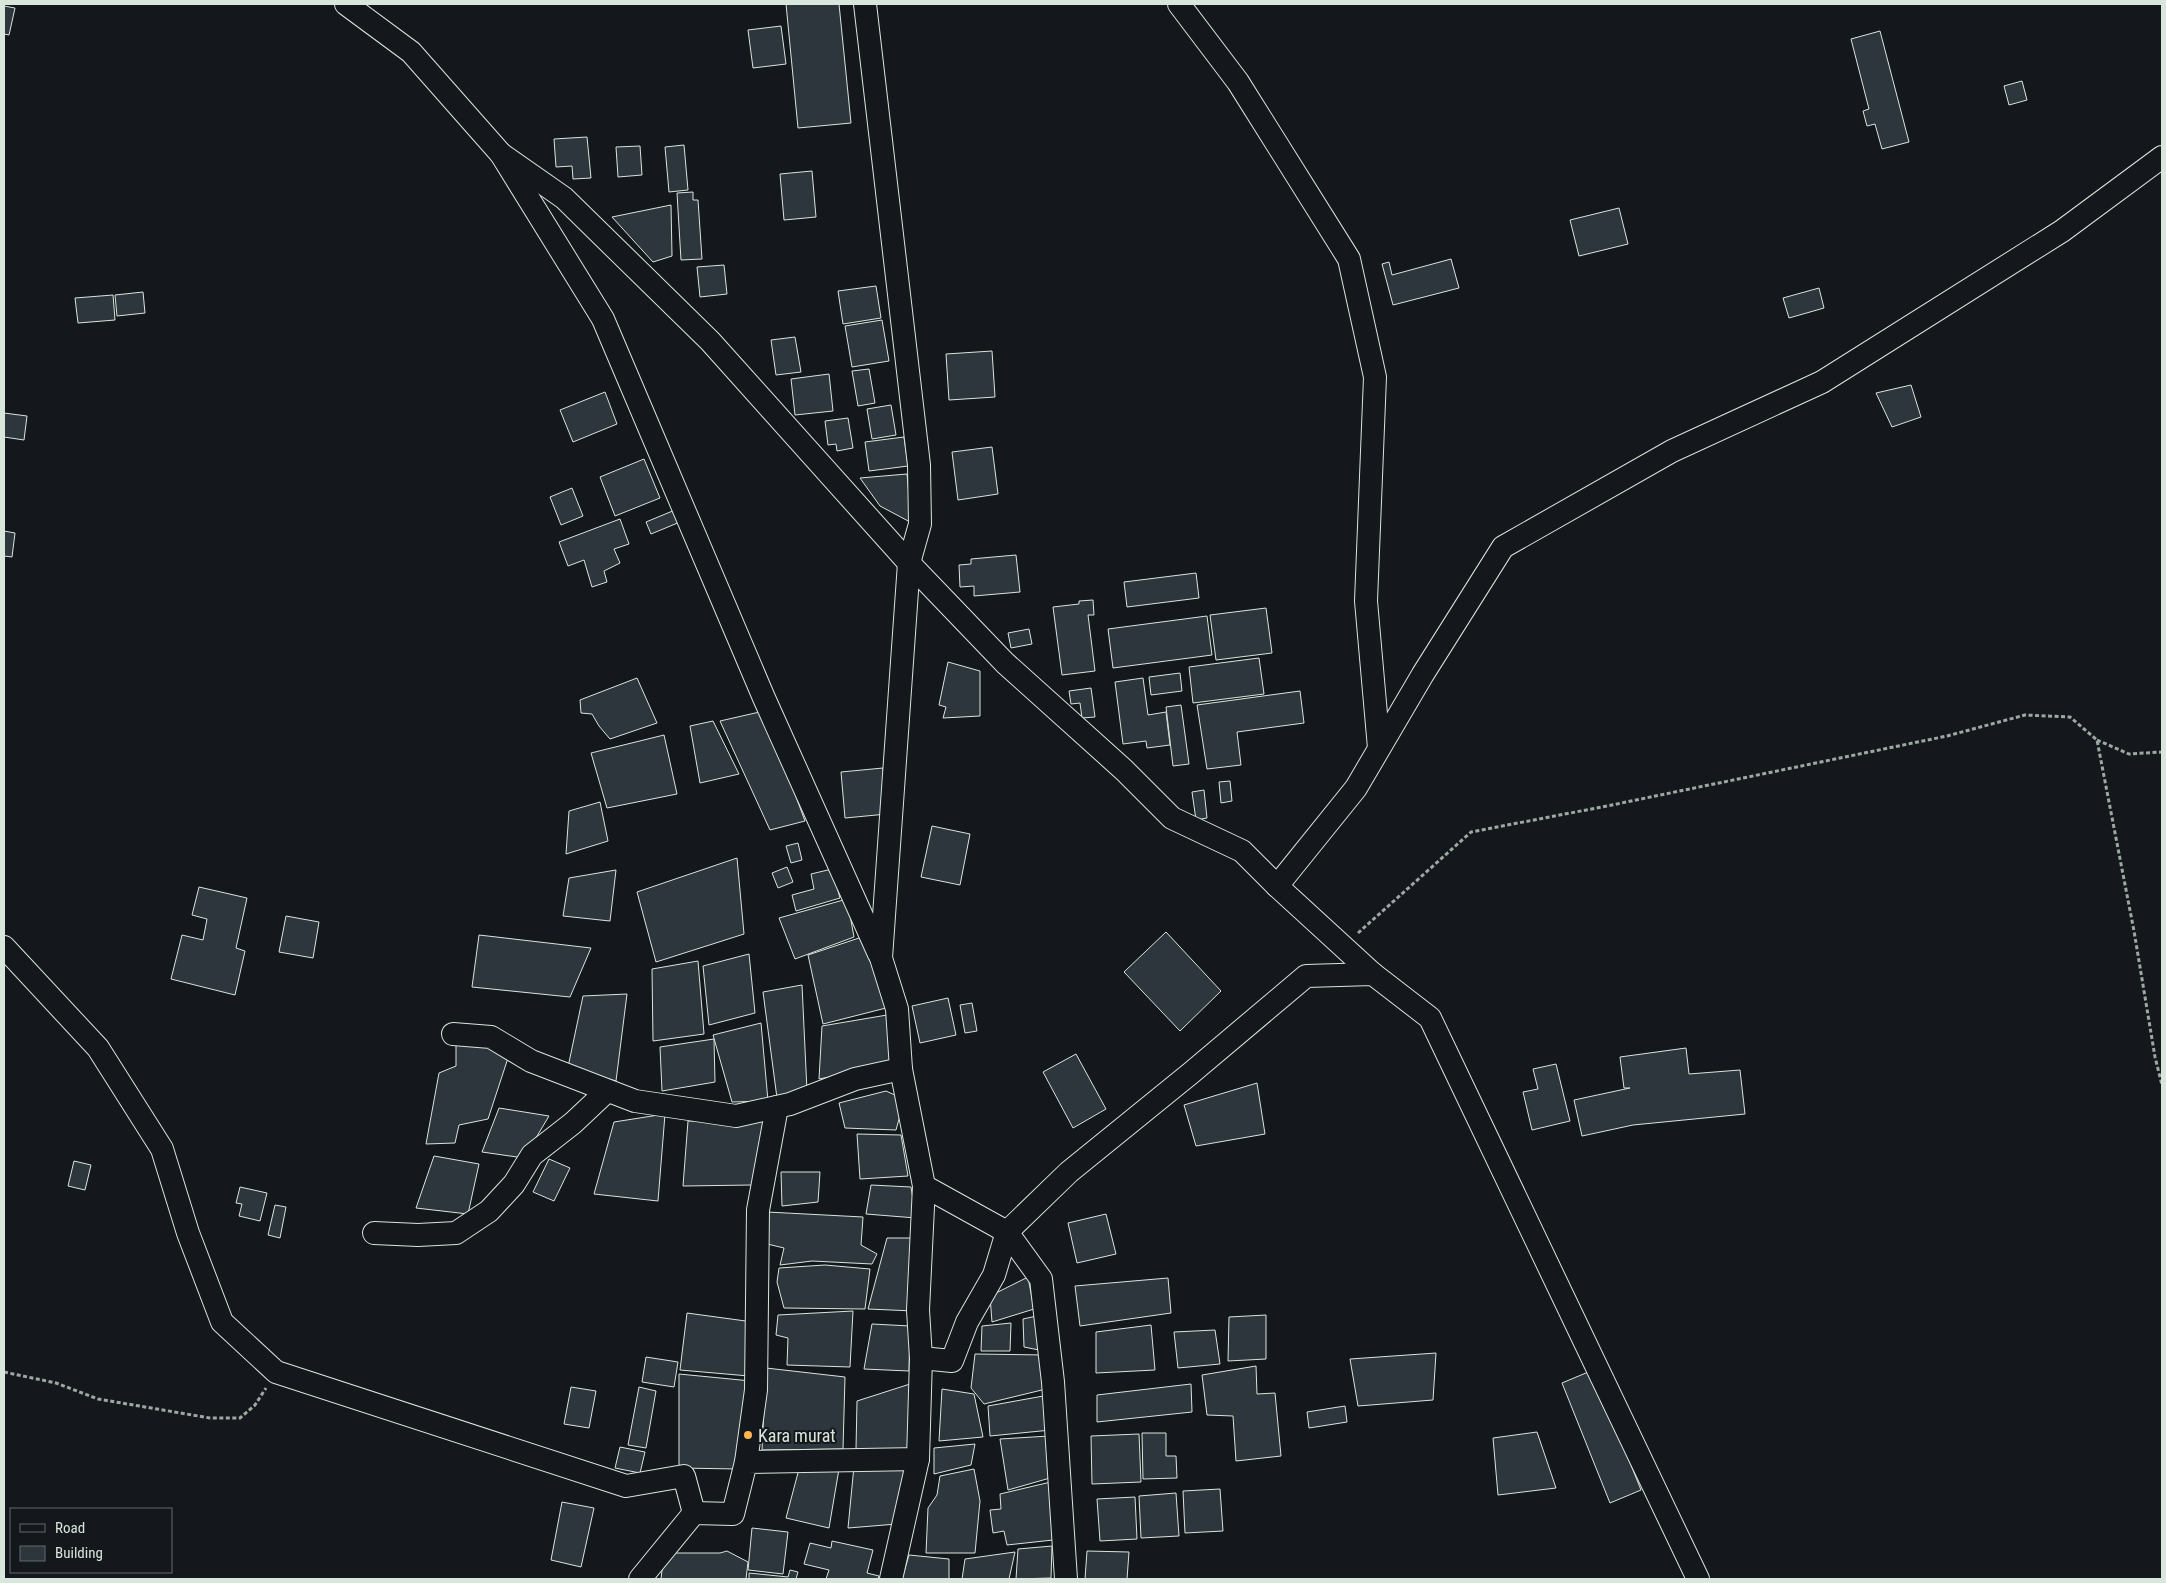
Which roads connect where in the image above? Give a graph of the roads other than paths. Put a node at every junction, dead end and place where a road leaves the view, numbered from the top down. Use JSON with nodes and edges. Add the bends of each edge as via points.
{"nodes":[{"id":1,"x":346,"y":4,"type":"edge"},
{"id":2,"x":865,"y":4,"type":"edge"},
{"id":3,"x":1179,"y":4,"type":"edge"},
{"id":4,"x":501,"y":154,"type":"junction"},
{"id":5,"x":2162,"y":157,"type":"edge"},
{"id":6,"x":909,"y":562,"type":"junction"},
{"id":7,"x":1379,"y":748,"type":"junction"},
{"id":8,"x":1276,"y":886,"type":"junction"},
{"id":9,"x":4,"y":947,"type":"edge"},
{"id":10,"x":881,"y":958,"type":"junction"},
{"id":11,"x":1373,"y":974,"type":"junction"},
{"id":12,"x":453,"y":1034,"type":"dead end"},
{"id":13,"x":902,"y":1068,"type":"junction"},
{"id":14,"x":606,"y":1091,"type":"junction"},
{"id":15,"x":777,"y":1107,"type":"junction"},
{"id":16,"x":924,"y":1186,"type":"junction"},
{"id":17,"x":1007,"y":1232,"type":"junction"},
{"id":18,"x":374,"y":1233,"type":"dead end"},
{"id":19,"x":921,"y":1358,"type":"junction"},
{"id":20,"x":918,"y":1459,"type":"junction"},
{"id":21,"x":746,"y":1462,"type":"junction"},
{"id":22,"x":694,"y":1513,"type":"junction"},
{"id":23,"x":640,"y":1579,"type":"edge"},
{"id":24,"x":891,"y":1579,"type":"edge"},
{"id":25,"x":1066,"y":1579,"type":"edge"},
{"id":26,"x":1698,"y":1579,"type":"edge"}],
"edges":[{"from":1,"to":4,"type":"street","via":[[411,52]]},
{"from":2,"to":6,"type":"street","via":[[919,465],[920,524]]},
{"from":3,"to":7,"type":"street","via":[[1238,82],[1350,259],[1375,377],[1366,601]]},
{"from":4,"to":6,"type":"street","via":[[564,198],[710,341]]},
{"from":4,"to":10,"type":"street","via":[[603,319],[764,698]]},
{"from":5,"to":7,"type":"street","via":[[2062,231],[1822,382],[1672,451],[1503,547]]},
{"from":6,"to":8,"type":"street","via":[[1005,663],[1124,770],[1172,818],[1242,851]]},
{"from":6,"to":10,"type":"street"},
{"from":7,"to":8,"type":"street","via":[[1356,788]]},
{"from":8,"to":11,"type":"street"},
{"from":9,"to":22,"type":"street","via":[[98,1048],[162,1149],[188,1233],[222,1322],[276,1372],[626,1486],[684,1476]]},
{"from":10,"to":13,"type":"street","via":[[897,1009]]},
{"from":11,"to":17,"type":"street","via":[[1306,976],[1069,1172]]},
{"from":11,"to":26,"type":"street","via":[[1430,1018]]},
{"from":12,"to":14,"type":"street","via":[[490,1037],[531,1061]]},
{"from":13,"to":15,"type":"street"},
{"from":13,"to":16,"type":"street"},
{"from":14,"to":15,"type":"street","via":[[634,1101],[736,1116]]},
{"from":14,"to":18,"type":"street","via":[[573,1123],[532,1155],[514,1184],[489,1210],[456,1233]]},
{"from":15,"to":21,"type":"street","via":[[758,1210],[756,1390]]},
{"from":16,"to":17,"type":"street"},
{"from":16,"to":19,"type":"street","via":[[918,1310]]},
{"from":17,"to":19,"type":"street","via":[[994,1275],[967,1322],[952,1362]]},
{"from":17,"to":25,"type":"street","via":[[1041,1279],[1053,1382]]},
{"from":19,"to":20,"type":"street"},
{"from":20,"to":21,"type":"street"},
{"from":20,"to":24,"type":"street"},
{"from":21,"to":22,"type":"street","via":[[732,1514]]},
{"from":22,"to":23,"type":"street"}]}
